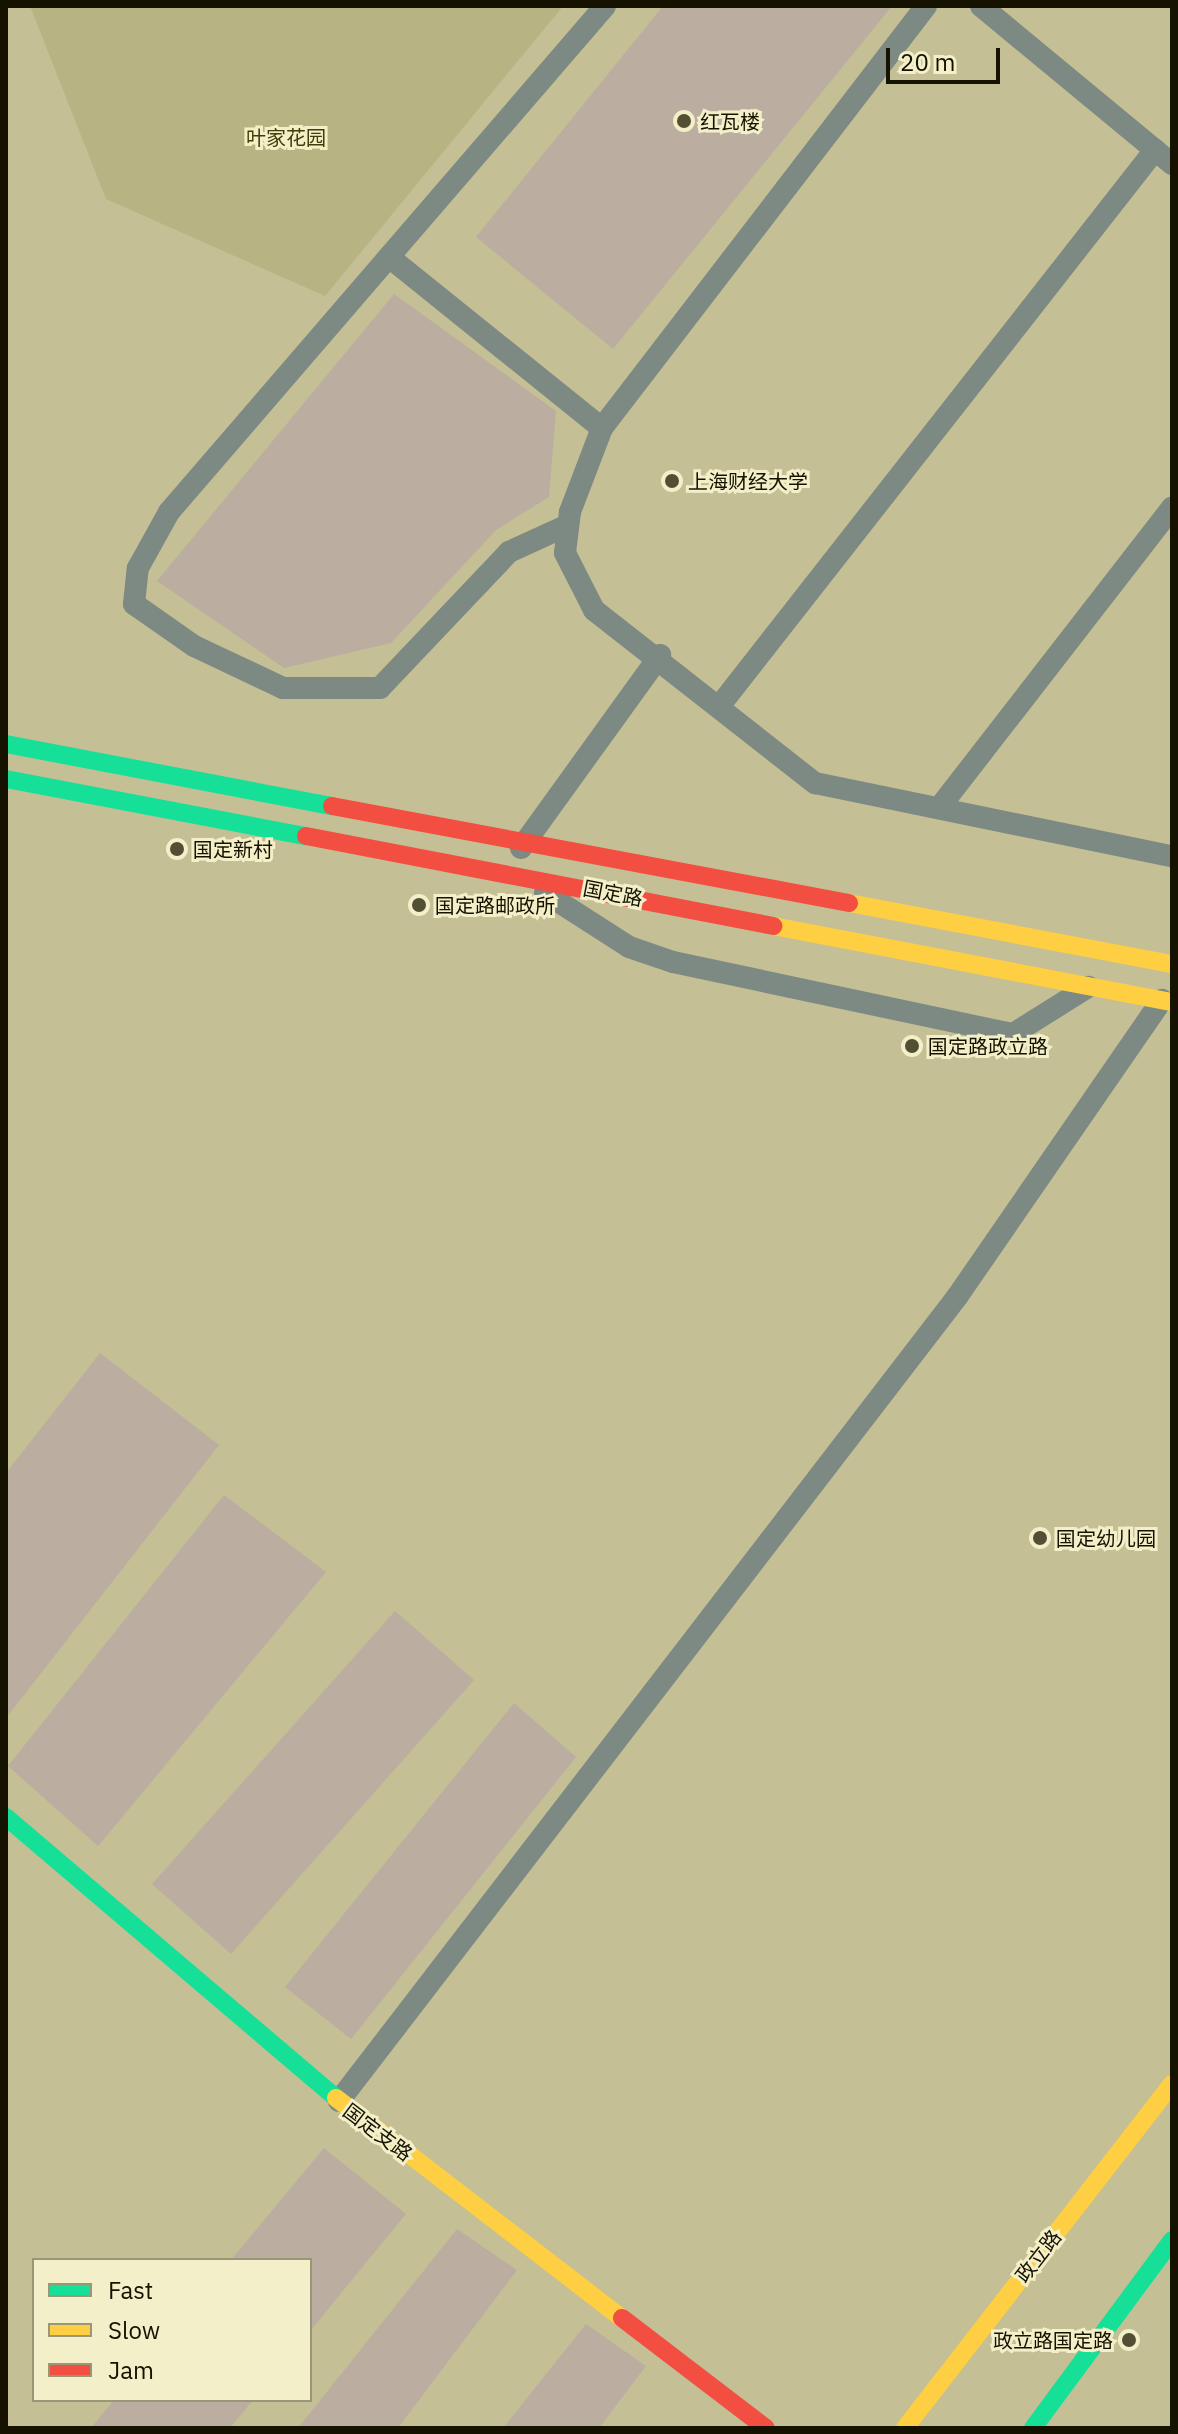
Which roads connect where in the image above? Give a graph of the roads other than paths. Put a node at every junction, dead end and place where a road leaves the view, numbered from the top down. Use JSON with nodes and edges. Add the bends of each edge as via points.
{"nodes":[{"id":1,"x":605,"y":6,"type":"edge"},
{"id":2,"x":926,"y":6,"type":"edge"},
{"id":3,"x":981,"y":6,"type":"edge"},
{"id":4,"x":1163,"y":157,"type":"edge"},
{"id":5,"x":389,"y":257,"type":"junction"},
{"id":6,"x":602,"y":428,"type":"junction"},
{"id":7,"x":1172,"y":508,"type":"edge"},
{"id":8,"x":568,"y":525,"type":"junction"},
{"id":9,"x":660,"y":655,"type":"junction"},
{"id":10,"x":721,"y":704,"type":"junction"},
{"id":11,"x":6,"y":744,"type":"edge"},
{"id":12,"x":6,"y":779,"type":"edge"},
{"id":13,"x":939,"y":808,"type":"junction"},
{"id":14,"x":524,"y":836,"type":"junction"},
{"id":15,"x":1172,"y":856,"type":"edge"},
{"id":16,"x":515,"y":874,"type":"junction"},
{"id":17,"x":1172,"y":964,"type":"edge"},
{"id":18,"x":1088,"y":987,"type":"junction"},
{"id":19,"x":1167,"y":1001,"type":"edge"},
{"id":20,"x":6,"y":1817,"type":"edge"},
{"id":21,"x":1172,"y":2084,"type":"edge"},
{"id":22,"x":339,"y":2101,"type":"junction"},
{"id":23,"x":1172,"y":2240,"type":"edge"},
{"id":24,"x":766,"y":2428,"type":"edge"},
{"id":25,"x":905,"y":2428,"type":"edge"},
{"id":26,"x":1033,"y":2428,"type":"edge"}],
"edges":[{"from":1,"to":5,"type":"lane"},
{"from":2,"to":6,"type":"lane"},
{"from":3,"to":4,"type":"lane"},
{"from":4,"to":10,"type":"lane"},
{"from":5,"to":6,"type":"lane"},
{"from":5,"to":8,"type":"lane","via":[[169,512],[138,568],[134,604],[194,646],[283,688],[380,688],[509,552]]},
{"from":6,"to":8,"type":"lane"},
{"from":7,"to":13,"type":"lane"},
{"from":8,"to":9,"type":"lane","via":[[565,553],[594,610]]},
{"from":9,"to":10,"type":"lane"},
{"from":9,"to":14,"type":"lane"},
{"from":10,"to":13,"type":"lane","via":[[815,783]]},
{"from":11,"to":14,"type":"street","name":"国定路"},
{"from":12,"to":16,"type":"street","name":"国定路"},
{"from":13,"to":15,"type":"lane"},
{"from":14,"to":16,"type":"lane"},
{"from":14,"to":17,"type":"street","name":"国定路"},
{"from":16,"to":18,"type":"street","name":"国定路"},
{"from":16,"to":18,"type":"lane","via":[[629,947],[673,962],[922,1017],[1013,1034]]},
{"from":18,"to":19,"type":"street","name":"国定路"},
{"from":19,"to":22,"type":"lane","via":[[957,1297]]},
{"from":20,"to":22,"type":"street","name":"国定支路"},
{"from":21,"to":25,"type":"street","name":"政立路"},
{"from":22,"to":24,"type":"street","name":"国定支路"},
{"from":23,"to":26,"type":"street"}]}
